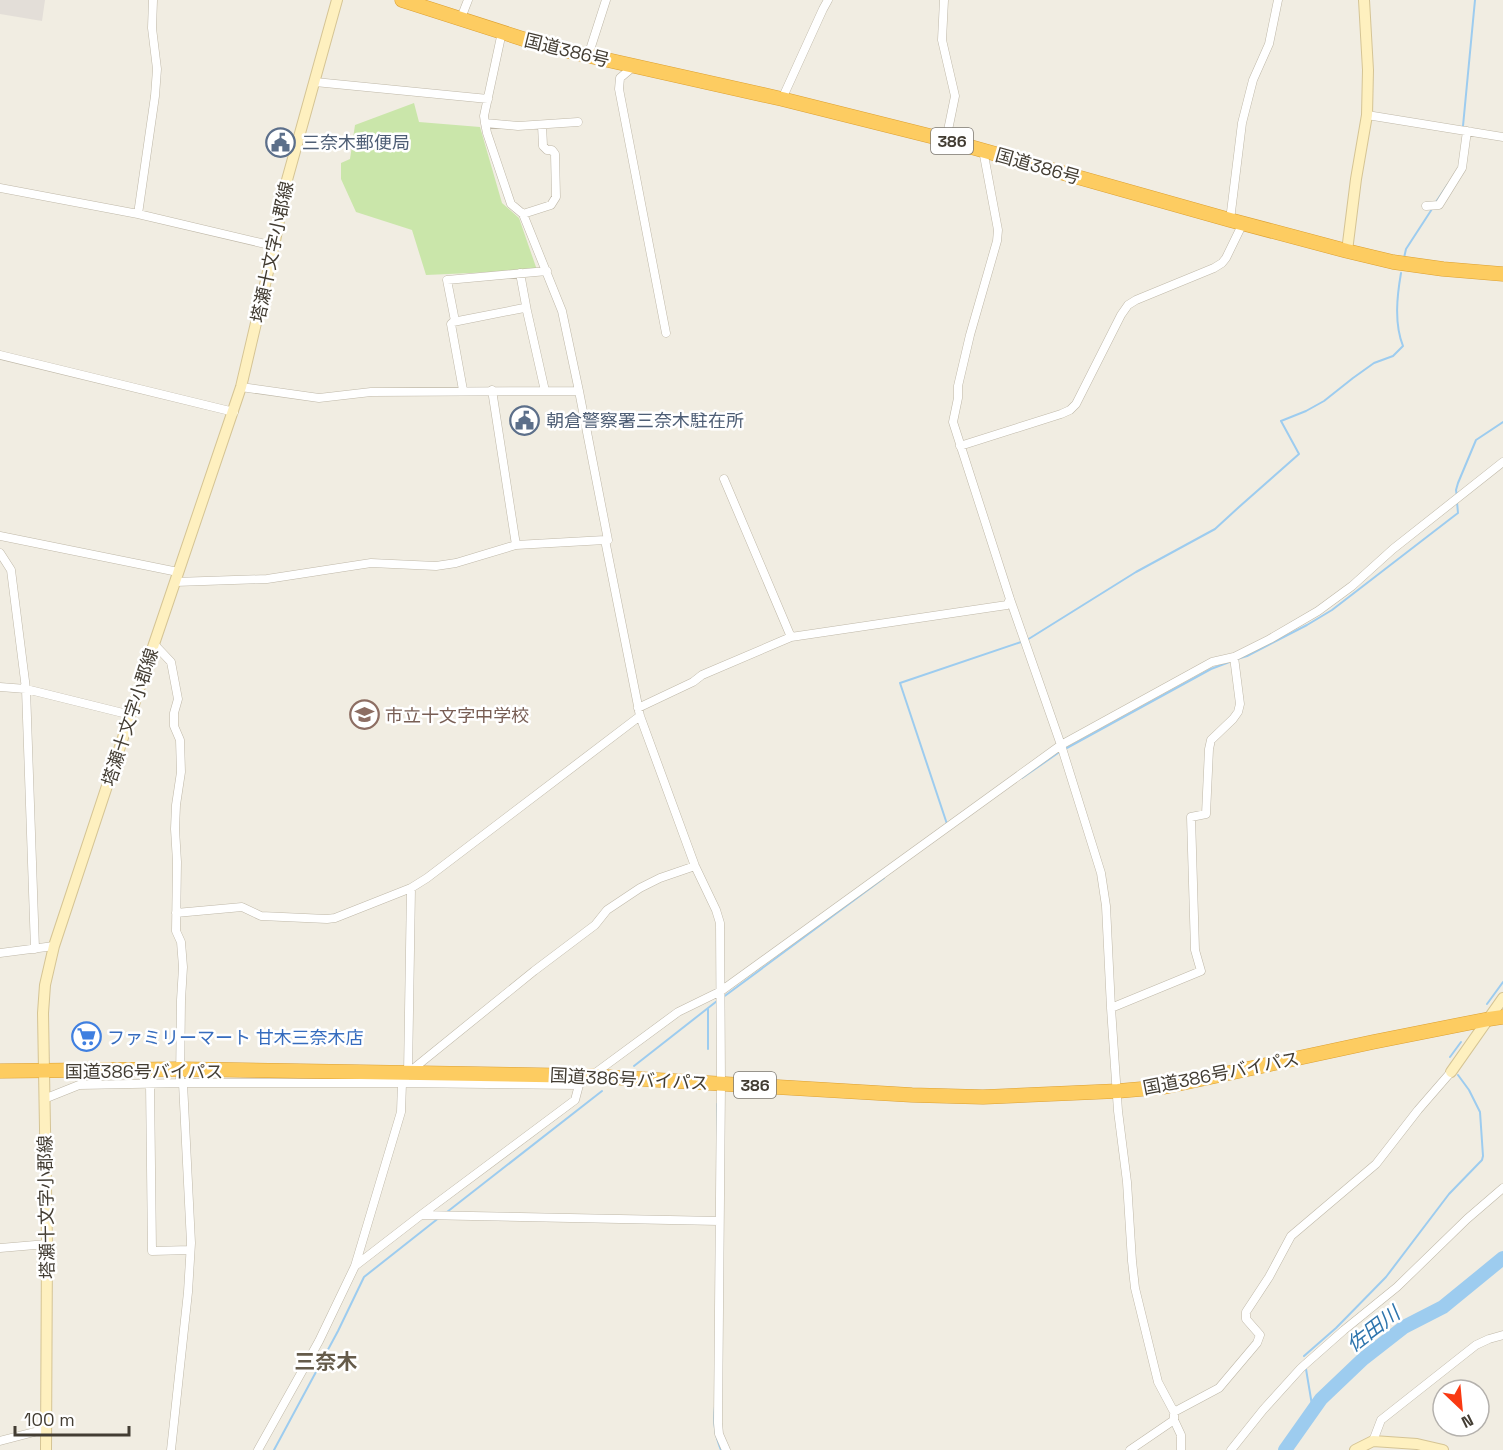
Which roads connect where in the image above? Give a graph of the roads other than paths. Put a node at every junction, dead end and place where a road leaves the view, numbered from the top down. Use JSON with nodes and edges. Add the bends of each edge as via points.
{"nodes":[{"id":1,"x":153,"y":0,"type":"edge"},
{"id":2,"x":337,"y":0,"type":"edge"},
{"id":3,"x":402,"y":0,"type":"edge"},
{"id":4,"x":468,"y":0,"type":"edge"},
{"id":5,"x":606,"y":0,"type":"edge"},
{"id":6,"x":828,"y":0,"type":"edge"},
{"id":7,"x":945,"y":0,"type":"edge"},
{"id":8,"x":1278,"y":0,"type":"edge"},
{"id":9,"x":1364,"y":0,"type":"edge"},
{"id":10,"x":461,"y":18,"type":"junction"},
{"id":11,"x":502,"y":32,"type":"junction"},
{"id":12,"x":588,"y":56,"type":"junction"},
{"id":13,"x":634,"y":66,"type":"junction"},
{"id":14,"x":315,"y":82,"type":"junction"},
{"id":15,"x":488,"y":99,"type":"junction"},
{"id":16,"x":782,"y":99,"type":"junction"},
{"id":17,"x":1367,"y":116,"type":"junction"},
{"id":18,"x":578,"y":122,"type":"dead end"},
{"id":19,"x":485,"y":123,"type":"junction"},
{"id":20,"x":542,"y":125,"type":"junction"},
{"id":21,"x":1467,"y":131,"type":"junction"},
{"id":22,"x":1503,"y":136,"type":"edge"},
{"id":23,"x":946,"y":140,"type":"junction"},
{"id":24,"x":983,"y":150,"type":"junction"},
{"id":25,"x":0,"y":188,"type":"edge"},
{"id":26,"x":1427,"y":206,"type":"dead end"},
{"id":27,"x":138,"y":214,"type":"junction"},
{"id":28,"x":523,"y":214,"type":"junction"},
{"id":29,"x":1236,"y":221,"type":"junction"},
{"id":30,"x":274,"y":246,"type":"junction"},
{"id":31,"x":1347,"y":251,"type":"junction"},
{"id":32,"x":547,"y":271,"type":"junction"},
{"id":33,"x":520,"y":273,"type":"junction"},
{"id":34,"x":1503,"y":274,"type":"edge"},
{"id":35,"x":527,"y":311,"type":"junction"},
{"id":36,"x":455,"y":321,"type":"junction"},
{"id":37,"x":666,"y":333,"type":"dead end"},
{"id":38,"x":0,"y":355,"type":"edge"},
{"id":39,"x":241,"y":387,"type":"junction"},
{"id":40,"x":464,"y":390,"type":"junction"},
{"id":41,"x":492,"y":390,"type":"junction"},
{"id":42,"x":545,"y":391,"type":"junction"},
{"id":43,"x":579,"y":391,"type":"junction"},
{"id":44,"x":234,"y":412,"type":"junction"},
{"id":45,"x":960,"y":446,"type":"junction"},
{"id":46,"x":1503,"y":462,"type":"edge"},
{"id":47,"x":724,"y":479,"type":"dead end"},
{"id":48,"x":0,"y":536,"type":"edge"},
{"id":49,"x":605,"y":540,"type":"junction"},
{"id":50,"x":516,"y":545,"type":"junction"},
{"id":51,"x":0,"y":553,"type":"edge"},
{"id":52,"x":177,"y":577,"type":"junction"},
{"id":53,"x":1010,"y":599,"type":"junction"},
{"id":54,"x":792,"y":638,"type":"junction"},
{"id":55,"x":154,"y":644,"type":"junction"},
{"id":56,"x":1234,"y":657,"type":"junction"},
{"id":57,"x":0,"y":687,"type":"edge"},
{"id":58,"x":26,"y":689,"type":"junction"},
{"id":59,"x":639,"y":712,"type":"junction"},
{"id":60,"x":131,"y":715,"type":"junction"},
{"id":61,"x":1061,"y":745,"type":"junction"},
{"id":62,"x":695,"y":866,"type":"junction"},
{"id":63,"x":411,"y":888,"type":"junction"},
{"id":64,"x":176,"y":913,"type":"junction"},
{"id":65,"x":54,"y":946,"type":"junction"},
{"id":66,"x":35,"y":949,"type":"junction"},
{"id":67,"x":0,"y":953,"type":"edge"},
{"id":68,"x":721,"y":991,"type":"junction"},
{"id":69,"x":1503,"y":998,"type":"edge"},
{"id":70,"x":1111,"y":1008,"type":"junction"},
{"id":71,"x":1496,"y":1018,"type":"edge"},
{"id":72,"x":0,"y":1071,"type":"edge"},
{"id":73,"x":43,"y":1071,"type":"junction"},
{"id":74,"x":1451,"y":1072,"type":"joint"},
{"id":75,"x":591,"y":1076,"type":"junction"},
{"id":76,"x":181,"y":1078,"type":"junction"},
{"id":77,"x":405,"y":1078,"type":"junction"},
{"id":78,"x":150,"y":1083,"type":"junction"},
{"id":79,"x":721,"y":1083,"type":"junction"},
{"id":80,"x":579,"y":1085,"type":"junction"},
{"id":81,"x":1118,"y":1091,"type":"junction"},
{"id":82,"x":44,"y":1099,"type":"junction"},
{"id":83,"x":1503,"y":1188,"type":"edge"},
{"id":84,"x":421,"y":1215,"type":"junction"},
{"id":85,"x":716,"y":1220,"type":"junction"},
{"id":86,"x":47,"y":1244,"type":"junction"},
{"id":87,"x":0,"y":1248,"type":"edge"},
{"id":88,"x":190,"y":1250,"type":"junction"},
{"id":89,"x":355,"y":1266,"type":"junction"},
{"id":90,"x":1503,"y":1335,"type":"edge"},
{"id":91,"x":1174,"y":1416,"type":"junction"},
{"id":92,"x":46,"y":1429,"type":"junction"},
{"id":93,"x":0,"y":1441,"type":"edge"},
{"id":94,"x":1372,"y":1441,"type":"junction"},
{"id":95,"x":46,"y":1450,"type":"edge"},
{"id":96,"x":171,"y":1450,"type":"edge"},
{"id":97,"x":258,"y":1450,"type":"edge"},
{"id":98,"x":726,"y":1450,"type":"edge"},
{"id":99,"x":1130,"y":1450,"type":"edge"},
{"id":100,"x":1181,"y":1450,"type":"edge"},
{"id":101,"x":1231,"y":1450,"type":"edge"},
{"id":102,"x":1355,"y":1450,"type":"edge"},
{"id":103,"x":1443,"y":1450,"type":"edge"}],
"edges":[{"from":1,"to":27,"type":"street","via":[[157,69]]},
{"from":2,"to":14,"type":"main road","name":"塔瀬十文字小郡線"},
{"from":3,"to":10,"type":"highway","name":"国道386号","number":"386"},
{"from":4,"to":10,"type":"street"},
{"from":5,"to":12,"type":"street"},
{"from":6,"to":16,"type":"street"},
{"from":7,"to":23,"type":"street","via":[[942,40],[955,96]]},
{"from":8,"to":29,"type":"street","via":[[1269,44],[1253,80],[1242,123]]},
{"from":9,"to":17,"type":"main road"},
{"from":10,"to":11,"type":"highway","name":"国道386号","number":"386"},
{"from":11,"to":12,"type":"highway","name":"国道386号","number":"386"},
{"from":11,"to":15,"type":"street"},
{"from":12,"to":13,"type":"highway","name":"国道386号","number":"386"},
{"from":13,"to":16,"type":"highway","name":"国道386号","number":"386"},
{"from":13,"to":37,"type":"street","via":[[620,78],[619,88]]},
{"from":14,"to":15,"type":"street"},
{"from":14,"to":30,"type":"main road","name":"塔瀬十文字小郡線","via":[[287,180]]},
{"from":15,"to":19,"type":"street"},
{"from":16,"to":23,"type":"highway","name":"国道386号","number":"386"},
{"from":17,"to":21,"type":"street"},
{"from":17,"to":31,"type":"main road"},
{"from":18,"to":20,"type":"street"},
{"from":19,"to":20,"type":"street"},
{"from":19,"to":28,"type":"street","via":[[511,204]]},
{"from":20,"to":28,"type":"street","via":[[543,146],[555,154],[556,196],[551,205]]},
{"from":21,"to":22,"type":"street"},
{"from":21,"to":26,"type":"street","via":[[1462,168],[1439,204]]},
{"from":23,"to":24,"type":"highway","name":"国道386号","number":"386"},
{"from":24,"to":29,"type":"highway","name":"国道386号","number":"386"},
{"from":24,"to":45,"type":"street","via":[[998,230],[958,386],[953,422]]},
{"from":25,"to":27,"type":"street"},
{"from":27,"to":30,"type":"street"},
{"from":28,"to":32,"type":"street"},
{"from":29,"to":31,"type":"highway","name":"国道386号","number":"386"},
{"from":29,"to":45,"type":"street","via":[[1222,263],[1128,305],[1070,410]]},
{"from":30,"to":39,"type":"main road","name":"塔瀬十文字小郡線"},
{"from":31,"to":34,"type":"highway","name":"国道386号","number":"386","via":[[1393,262]]},
{"from":32,"to":33,"type":"street"},
{"from":32,"to":43,"type":"street","via":[[562,311]]},
{"from":33,"to":35,"type":"street"},
{"from":33,"to":36,"type":"street","via":[[447,280]]},
{"from":35,"to":36,"type":"street","via":[[524,308]]},
{"from":35,"to":42,"type":"street"},
{"from":36,"to":40,"type":"street","via":[[451,324]]},
{"from":38,"to":44,"type":"street"},
{"from":39,"to":40,"type":"street","via":[[319,398],[371,392]]},
{"from":39,"to":44,"type":"main road","name":"塔瀬十文字小郡線"},
{"from":40,"to":41,"type":"street"},
{"from":41,"to":42,"type":"street"},
{"from":41,"to":50,"type":"street"},
{"from":42,"to":43,"type":"street"},
{"from":43,"to":49,"type":"street"},
{"from":44,"to":52,"type":"main road","name":"塔瀬十文字小郡線"},
{"from":45,"to":53,"type":"street"},
{"from":46,"to":56,"type":"street","via":[[1338,597]]},
{"from":47,"to":54,"type":"street"},
{"from":48,"to":52,"type":"street"},
{"from":49,"to":50,"type":"street"},
{"from":49,"to":59,"type":"street"},
{"from":50,"to":52,"type":"street","via":[[436,566],[371,563],[267,579]]},
{"from":51,"to":58,"type":"street","via":[[11,570]]},
{"from":52,"to":55,"type":"main road","name":"塔瀬十文字小郡線"},
{"from":53,"to":54,"type":"street","via":[[1007,605]]},
{"from":53,"to":61,"type":"street"},
{"from":54,"to":59,"type":"street","via":[[702,675]]},
{"from":55,"to":60,"type":"main road","name":"塔瀬十文字小郡線"},
{"from":55,"to":64,"type":"street","via":[[171,662],[178,699],[174,713],[181,772],[176,817]]},
{"from":56,"to":61,"type":"street","via":[[1212,662]]},
{"from":56,"to":70,"type":"street","via":[[1238,712],[1211,740],[1206,814],[1191,817],[1195,951],[1201,971]]},
{"from":57,"to":58,"type":"street"},
{"from":58,"to":60,"type":"street"},
{"from":58,"to":66,"type":"street"},
{"from":59,"to":62,"type":"street"},
{"from":59,"to":63,"type":"street"},
{"from":60,"to":65,"type":"main road","name":"塔瀬十文字小郡線"},
{"from":61,"to":68,"type":"street"},
{"from":61,"to":70,"type":"street","via":[[1101,873]]},
{"from":62,"to":68,"type":"street","via":[[720,923]]},
{"from":62,"to":77,"type":"street","via":[[660,878],[607,910],[595,925]]},
{"from":63,"to":64,"type":"street","via":[[327,919],[261,916],[242,908]]},
{"from":63,"to":77,"type":"street"},
{"from":64,"to":76,"type":"street","via":[[183,968]]},
{"from":65,"to":66,"type":"street"},
{"from":65,"to":73,"type":"main road","name":"塔瀬十文字小郡線","via":[[45,985]]},
{"from":66,"to":67,"type":"street"},
{"from":68,"to":75,"type":"street","via":[[678,1012]]},
{"from":68,"to":79,"type":"street"},
{"from":69,"to":71,"type":"main road"},
{"from":70,"to":81,"type":"street"},
{"from":71,"to":74,"type":"main road"},
{"from":71,"to":81,"type":"highway","name":"国道386号バイパス","number":"386","via":[[1164,1087]]},
{"from":72,"to":73,"type":"highway","name":"国道386号バイパス","number":"386"},
{"from":73,"to":76,"type":"highway","name":"国道386号バイパス","number":"386"},
{"from":73,"to":82,"type":"main road","name":"塔瀬十文字小郡線"},
{"from":74,"to":91,"type":"street","via":[[1376,1164],[1291,1236],[1246,1312],[1246,1319],[1260,1335],[1257,1343],[1219,1388]]},
{"from":75,"to":77,"type":"highway","name":"国道386号バイパス","number":"386"},
{"from":75,"to":79,"type":"highway","name":"国道386号バイパス","number":"386"},
{"from":75,"to":80,"type":"street"},
{"from":76,"to":77,"type":"highway","name":"国道386号バイパス","number":"386"},
{"from":76,"to":78,"type":"street"},
{"from":76,"to":88,"type":"street"},
{"from":77,"to":80,"type":"street"},
{"from":77,"to":89,"type":"street","via":[[400,1112]]},
{"from":78,"to":82,"type":"street","via":[[79,1085]]},
{"from":78,"to":88,"type":"street","via":[[152,1251]]},
{"from":79,"to":81,"type":"highway","name":"国道386号バイパス","number":"386","via":[[983,1097]]},
{"from":79,"to":85,"type":"street"},
{"from":80,"to":84,"type":"street","via":[[575,1100]]},
{"from":81,"to":91,"type":"street","via":[[1135,1288],[1158,1382]]},
{"from":82,"to":86,"type":"main road","name":"塔瀬十文字小郡線"},
{"from":83,"to":101,"type":"street","via":[[1397,1287],[1301,1368]]},
{"from":84,"to":85,"type":"street"},
{"from":84,"to":89,"type":"street"},
{"from":85,"to":98,"type":"street","via":[[718,1423]]},
{"from":86,"to":87,"type":"street"},
{"from":86,"to":92,"type":"main road","name":"塔瀬十文字小郡線"},
{"from":88,"to":96,"type":"street"},
{"from":89,"to":97,"type":"street","via":[[319,1341]]},
{"from":90,"to":94,"type":"street","via":[[1476,1345],[1394,1409],[1381,1420]]},
{"from":91,"to":99,"type":"street"},
{"from":91,"to":100,"type":"street","via":[[1181,1435]]},
{"from":92,"to":93,"type":"street"},
{"from":92,"to":95,"type":"main road","name":"塔瀬十文字小郡線"},
{"from":94,"to":102,"type":"main road"},
{"from":94,"to":103,"type":"main road"}]}
